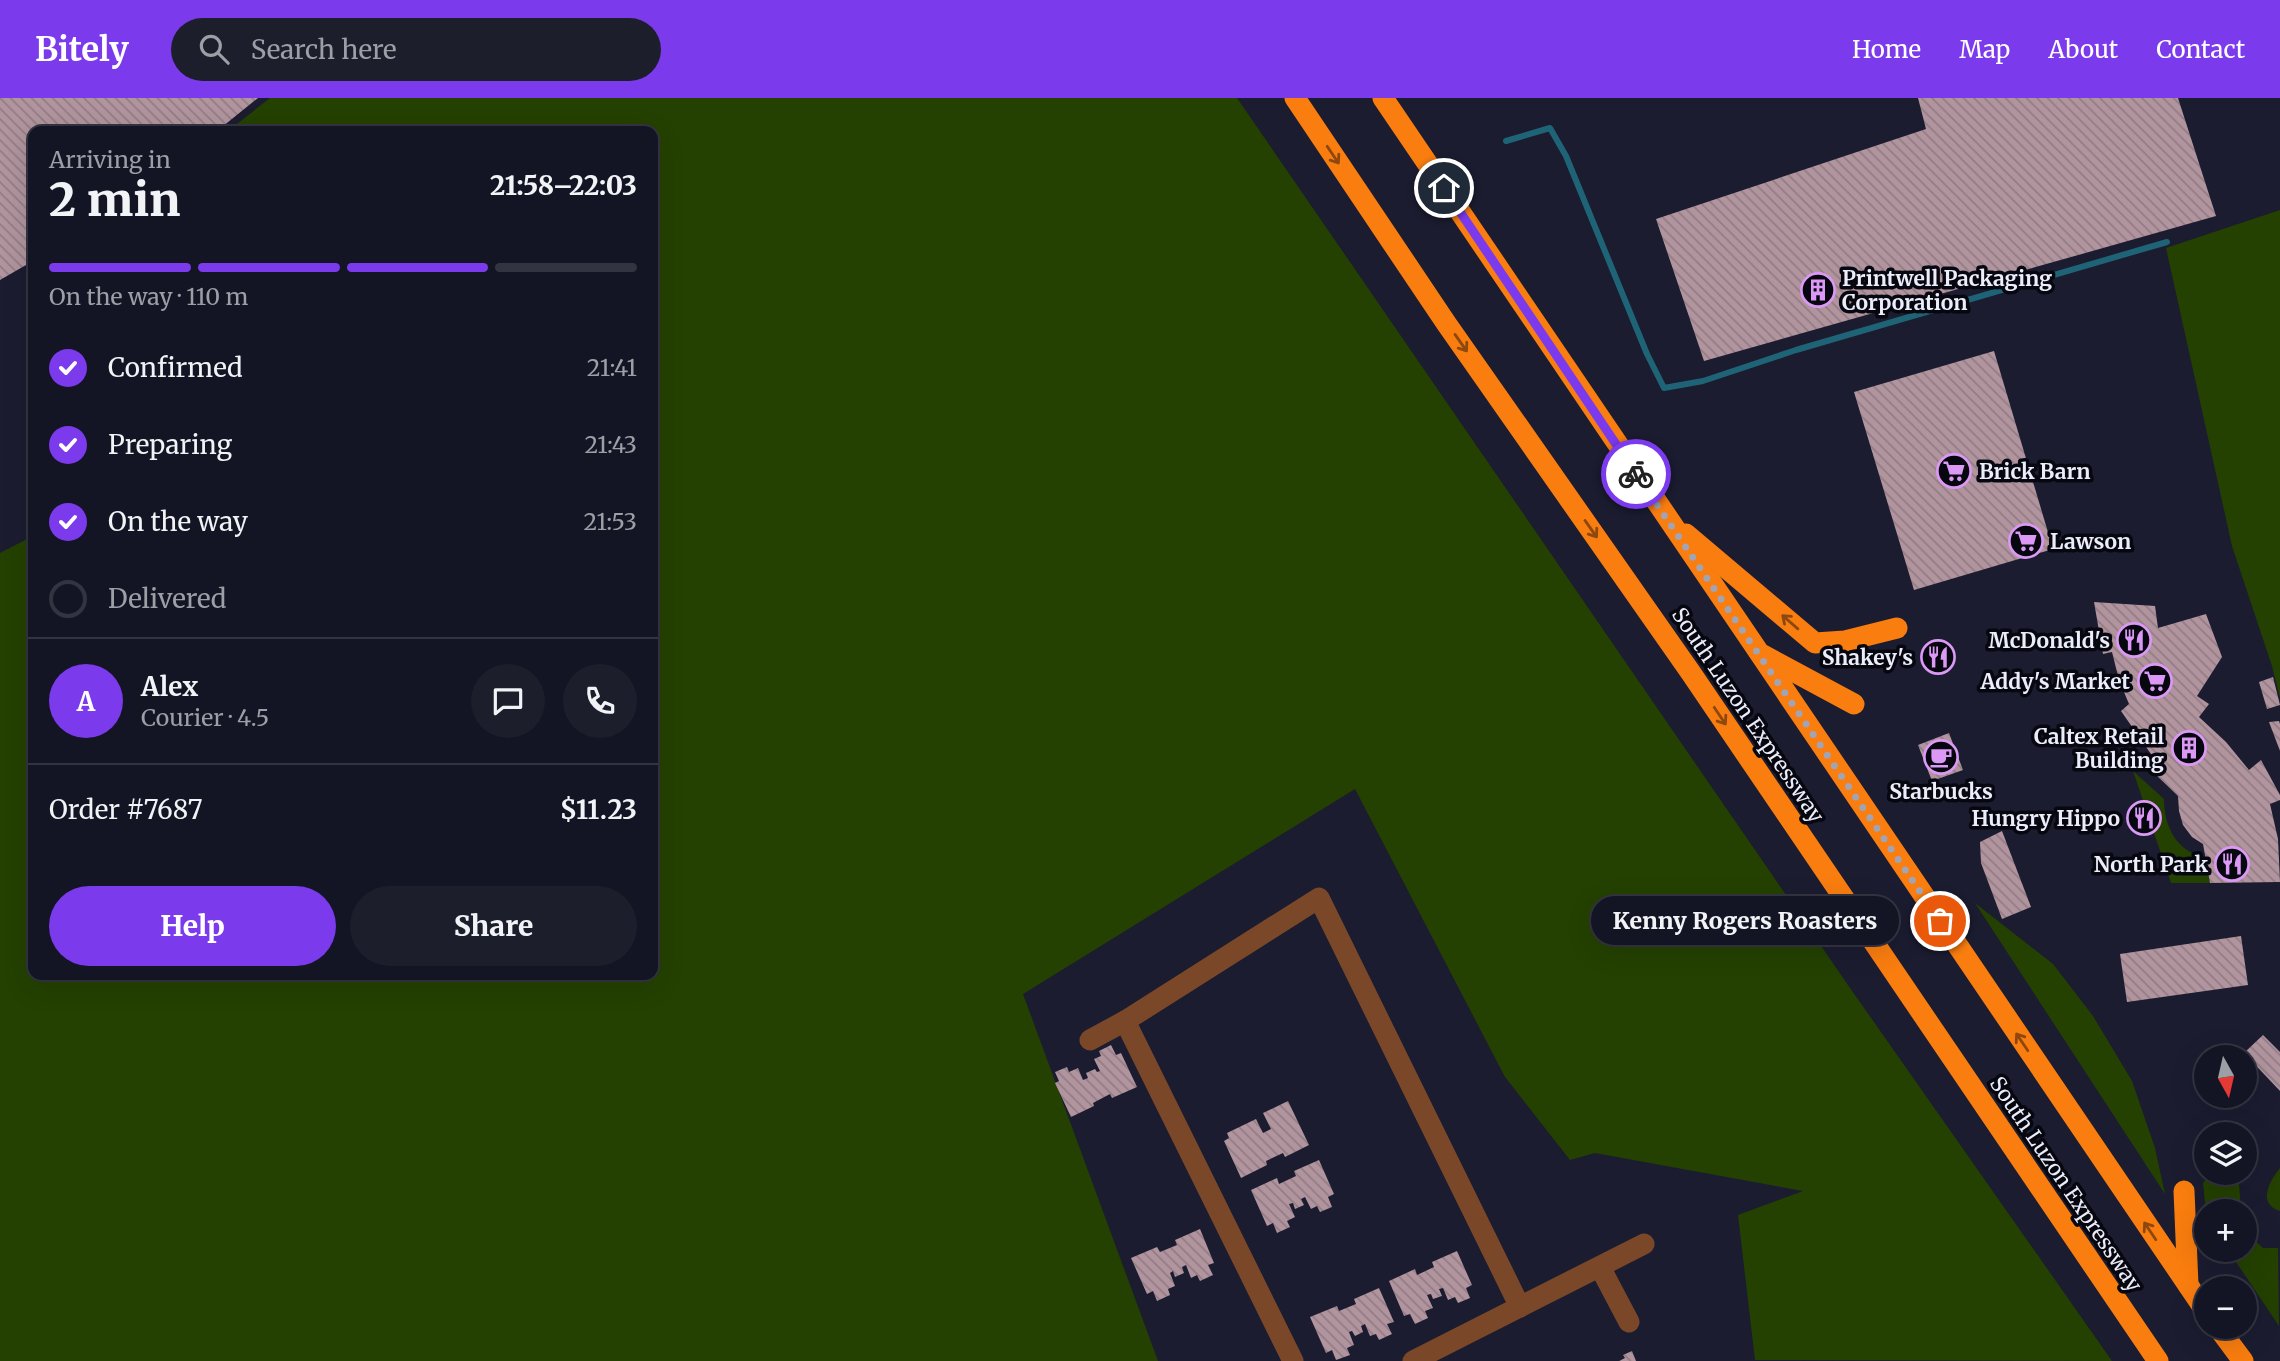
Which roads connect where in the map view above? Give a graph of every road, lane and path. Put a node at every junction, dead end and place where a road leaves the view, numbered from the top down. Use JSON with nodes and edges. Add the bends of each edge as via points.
{"nodes":[{"id":1,"x":1295,"y":98,"type":"edge"},
{"id":2,"x":1383,"y":98,"type":"edge"},
{"id":3,"x":1663,"y":514,"type":"junction"},
{"id":4,"x":1897,"y":628,"type":"dead end"},
{"id":5,"x":1760,"y":653,"type":"junction"},
{"id":6,"x":1853,"y":704,"type":"dead end"},
{"id":7,"x":1125,"y":1021,"type":"junction"},
{"id":8,"x":1090,"y":1040,"type":"dead end"},
{"id":9,"x":2184,"y":1191,"type":"dead end"},
{"id":10,"x":1644,"y":1244,"type":"dead end"},
{"id":11,"x":1600,"y":1267,"type":"junction"},
{"id":12,"x":2188,"y":1287,"type":"junction"},
{"id":13,"x":2194,"y":1295,"type":"edge"},
{"id":14,"x":1520,"y":1307,"type":"junction"},
{"id":15,"x":1629,"y":1322,"type":"dead end"},
{"id":16,"x":2226,"y":1339,"type":"edge"},
{"id":17,"x":1293,"y":1361,"type":"edge"},
{"id":18,"x":1413,"y":1361,"type":"edge"},
{"id":19,"x":2158,"y":1361,"type":"edge"},
{"id":20,"x":2242,"y":1361,"type":"edge"}],
"edges":[{"from":1,"to":19,"type":"highway","name":"South Luzon Expressway","one_way":true},
{"from":2,"to":3,"type":"highway","name":"South Luzon Expressway"},
{"from":4,"to":3,"type":"highway","one_way":true,"via":[[1845,642],[1815,643]]},
{"from":3,"to":5,"type":"highway","name":"South Luzon Expressway"},
{"from":5,"to":6,"type":"highway"},
{"from":12,"to":5,"type":"highway","name":"South Luzon Expressway","one_way":true},
{"from":7,"to":8,"type":"street"},
{"from":7,"to":14,"type":"street","via":[[1319,898]]},
{"from":7,"to":17,"type":"street"},
{"from":9,"to":12,"type":"highway"},
{"from":10,"to":11,"type":"street"},
{"from":11,"to":14,"type":"street"},
{"from":11,"to":15,"type":"street"},
{"from":12,"to":13,"type":"highway","name":"South Luzon Expressway"},
{"from":14,"to":18,"type":"street"},
{"from":16,"to":20,"type":"highway"}]}
